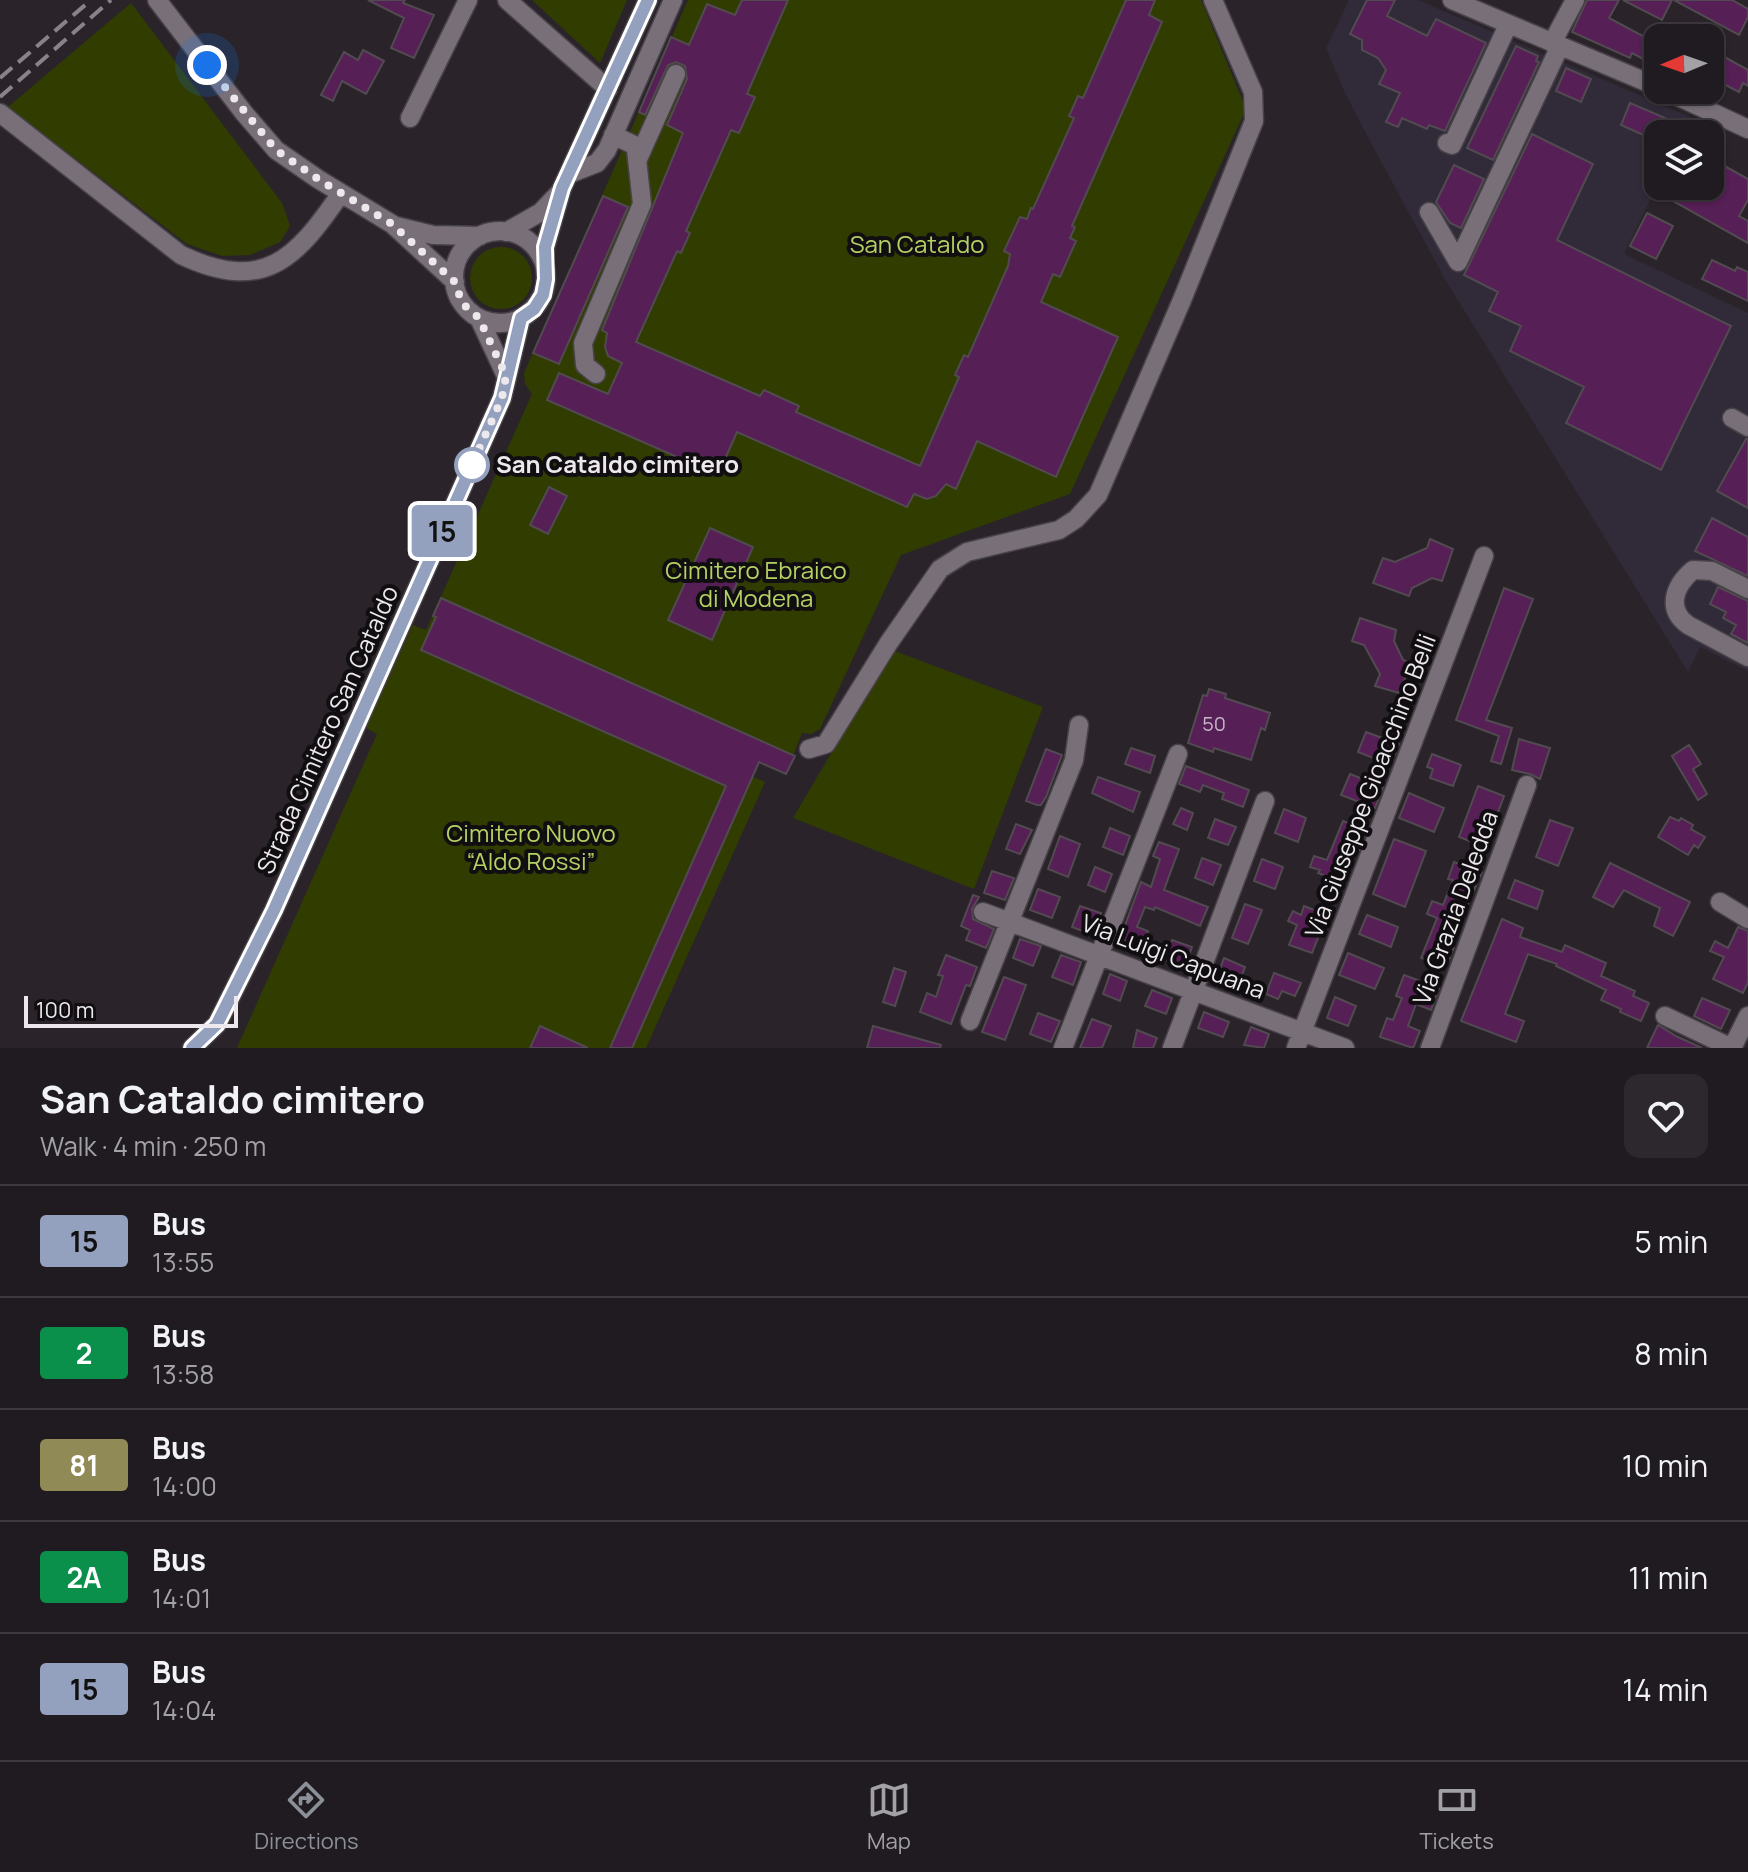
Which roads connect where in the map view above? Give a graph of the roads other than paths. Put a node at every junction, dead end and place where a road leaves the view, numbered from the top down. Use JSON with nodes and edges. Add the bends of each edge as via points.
{"nodes":[{"id":1,"x":157,"y":0,"type":"edge"},
{"id":2,"x":468,"y":0,"type":"edge"},
{"id":3,"x":507,"y":0,"type":"edge"},
{"id":4,"x":648,"y":0,"type":"edge"},
{"id":5,"x":673,"y":0,"type":"edge"},
{"id":6,"x":1213,"y":0,"type":"edge"},
{"id":7,"x":1452,"y":0,"type":"edge"},
{"id":8,"x":1575,"y":0,"type":"edge"},
{"id":9,"x":1508,"y":25,"type":"junction"},
{"id":10,"x":1556,"y":44,"type":"junction"},
{"id":11,"x":676,"y":74,"type":"dead end"},
{"id":12,"x":1644,"y":81,"type":"edge"},
{"id":13,"x":608,"y":89,"type":"junction"},
{"id":14,"x":1694,"y":104,"type":"edge"},
{"id":15,"x":0,"y":113,"type":"edge"},
{"id":16,"x":410,"y":118,"type":"dead end"},
{"id":17,"x":1748,"y":129,"type":"edge"},
{"id":18,"x":613,"y":135,"type":"junction"},
{"id":19,"x":1447,"y":143,"type":"dead end"},
{"id":20,"x":638,"y":159,"type":"junction"},
{"id":21,"x":566,"y":181,"type":"junction"},
{"id":22,"x":341,"y":193,"type":"junction"},
{"id":23,"x":1429,"y":212,"type":"dead end"},
{"id":24,"x":392,"y":224,"type":"junction"},
{"id":25,"x":506,"y":232,"type":"junction"},
{"id":26,"x":480,"y":236,"type":"junction"},
{"id":27,"x":544,"y":263,"type":"junction"},
{"id":28,"x":455,"y":282,"type":"junction"},
{"id":29,"x":479,"y":318,"type":"junction"},
{"id":30,"x":521,"y":318,"type":"junction"},
{"id":31,"x":596,"y":374,"type":"dead end"},
{"id":32,"x":506,"y":376,"type":"junction"},
{"id":33,"x":1484,"y":556,"type":"dead end"},
{"id":34,"x":1748,"y":589,"type":"edge"},
{"id":35,"x":1748,"y":657,"type":"edge"},
{"id":36,"x":1079,"y":725,"type":"dead end"},
{"id":37,"x":809,"y":749,"type":"dead end"},
{"id":38,"x":1178,"y":754,"type":"dead end"},
{"id":39,"x":1527,"y":785,"type":"dead end"},
{"id":40,"x":1265,"y":801,"type":"dead end"},
{"id":41,"x":1720,"y":902,"type":"dead end"},
{"id":42,"x":983,"y":912,"type":"dead end"},
{"id":43,"x":1748,"y":919,"type":"edge"},
{"id":44,"x":1008,"y":921,"type":"junction"},
{"id":45,"x":1099,"y":955,"type":"junction"},
{"id":46,"x":1194,"y":991,"type":"junction"},
{"id":47,"x":1665,"y":1016,"type":"dead end"},
{"id":48,"x":1748,"y":1016,"type":"edge"},
{"id":49,"x":970,"y":1021,"type":"dead end"},
{"id":50,"x":1299,"y":1040,"type":"edge"},
{"id":51,"x":192,"y":1048,"type":"edge"},
{"id":52,"x":1063,"y":1048,"type":"edge"},
{"id":53,"x":1172,"y":1048,"type":"edge"},
{"id":54,"x":1345,"y":1048,"type":"edge"},
{"id":55,"x":1430,"y":1048,"type":"edge"},
{"id":56,"x":1732,"y":1048,"type":"edge"}],
"edges":[{"from":1,"to":22,"type":"street","via":[[276,150]]},
{"from":2,"to":16,"type":"street"},
{"from":3,"to":13,"type":"street"},
{"from":4,"to":13,"type":"street"},
{"from":5,"to":18,"type":"street"},
{"from":6,"to":37,"type":"street","via":[[1253,92],[1254,121],[1098,495],[1059,530],[967,552],[940,569],[826,744]]},
{"from":7,"to":9,"type":"street"},
{"from":8,"to":10,"type":"street"},
{"from":9,"to":10,"type":"street"},
{"from":9,"to":19,"type":"street","via":[[1452,145]]},
{"from":10,"to":12,"type":"street"},
{"from":10,"to":23,"type":"street","via":[[1458,262]]},
{"from":11,"to":20,"type":"street"},
{"from":13,"to":21,"type":"street"},
{"from":14,"to":17,"type":"street"},
{"from":15,"to":22,"type":"street","via":[[181,255],[209,268],[247,272],[293,254]]},
{"from":18,"to":20,"type":"street","via":[[634,145]]},
{"from":18,"to":21,"type":"street","via":[[597,163]]},
{"from":20,"to":31,"type":"street","via":[[642,204],[583,343],[585,365]]},
{"from":21,"to":25,"type":"street","via":[[541,212]]},
{"from":21,"to":27,"type":"street"},
{"from":22,"to":24,"type":"street"},
{"from":24,"to":26,"type":"street","via":[[425,234]]},
{"from":24,"to":28,"type":"street"},
{"from":25,"to":26,"type":"street"},
{"from":25,"to":27,"type":"street","via":[[529,242]]},
{"from":26,"to":28,"type":"street","via":[[458,260]]},
{"from":27,"to":30,"type":"street","via":[[543,295]]},
{"from":28,"to":29,"type":"street","via":[[462,303]]},
{"from":29,"to":30,"type":"street","via":[[500,323]]},
{"from":29,"to":32,"type":"street"},
{"from":30,"to":32,"type":"street","name":"Strada Cimitero San Cataldo"},
{"from":32,"to":51,"type":"street","name":"Strada Cimitero San Cataldo","via":[[502,398],[274,910],[217,1024]]},
{"from":33,"to":50,"type":"street","name":"Via Giuseppe Gioacchino Belli"},
{"from":34,"to":35,"type":"street","via":[[1712,571],[1693,570],[1673,607],[1688,625]]},
{"from":36,"to":44,"type":"street","via":[[1074,760]]},
{"from":38,"to":45,"type":"street"},
{"from":39,"to":55,"type":"street","name":"Via Grazia Deledda"},
{"from":40,"to":46,"type":"street"},
{"from":41,"to":43,"type":"street"},
{"from":42,"to":44,"type":"street","name":"Via Luigi Capuana"},
{"from":44,"to":45,"type":"street","name":"Via Luigi Capuana"},
{"from":44,"to":49,"type":"street"},
{"from":45,"to":46,"type":"street","name":"Via Luigi Capuana"},
{"from":45,"to":52,"type":"street"},
{"from":46,"to":50,"type":"street","name":"Via Luigi Capuana"},
{"from":46,"to":53,"type":"street"},
{"from":47,"to":56,"type":"street"},
{"from":48,"to":56,"type":"street"},
{"from":50,"to":54,"type":"street","name":"Via Luigi Capuana"}]}
